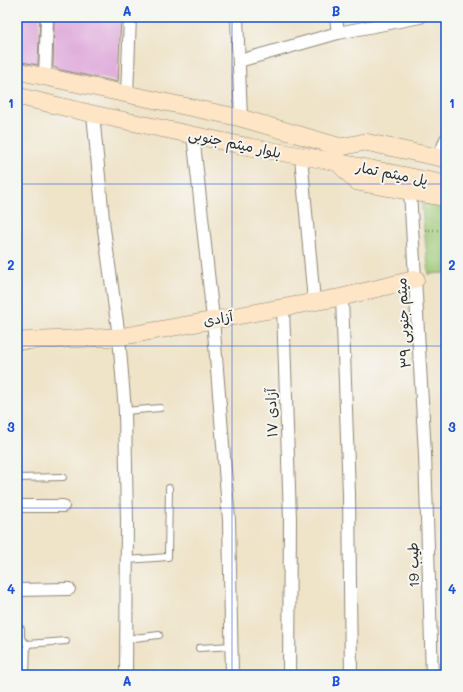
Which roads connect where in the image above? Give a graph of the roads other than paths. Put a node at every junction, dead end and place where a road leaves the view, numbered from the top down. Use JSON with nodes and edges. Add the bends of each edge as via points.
{"nodes":[{"id":1,"x":47,"y":17,"type":"edge"},
{"id":2,"x":130,"y":17,"type":"edge"},
{"id":3,"x":237,"y":17,"type":"edge"},
{"id":4,"x":336,"y":17,"type":"edge"},
{"id":5,"x":420,"y":17,"type":"edge"},
{"id":6,"x":338,"y":34,"type":"junction"},
{"id":7,"x":239,"y":62,"type":"junction"},
{"id":8,"x":17,"y":71,"type":"edge"},
{"id":9,"x":45,"y":77,"type":"junction"},
{"id":10,"x":127,"y":95,"type":"junction"},
{"id":11,"x":17,"y":96,"type":"edge"},
{"id":12,"x":93,"y":114,"type":"junction"},
{"id":13,"x":241,"y":118,"type":"junction"},
{"id":14,"x":193,"y":134,"type":"junction"},
{"id":15,"x":446,"y":139,"type":"edge"},
{"id":16,"x":339,"y":155,"type":"junction"},
{"id":17,"x":301,"y":157,"type":"junction"},
{"id":18,"x":442,"y":170,"type":"edge"},
{"id":19,"x":410,"y":191,"type":"junction"},
{"id":20,"x":446,"y":198,"type":"edge"},
{"id":21,"x":416,"y":279,"type":"junction"},
{"id":22,"x":342,"y":297,"type":"junction"},
{"id":23,"x":314,"y":301,"type":"junction"},
{"id":24,"x":283,"y":306,"type":"junction"},
{"id":25,"x":213,"y":319,"type":"junction"},
{"id":26,"x":119,"y":337,"type":"junction"},
{"id":27,"x":17,"y":341,"type":"edge"},
{"id":28,"x":160,"y":408,"type":"dead end"},
{"id":29,"x":125,"y":411,"type":"junction"},
{"id":30,"x":425,"y":454,"type":"joint"},
{"id":31,"x":63,"y":477,"type":"dead end"},
{"id":32,"x":17,"y":478,"type":"edge"},
{"id":33,"x":169,"y":488,"type":"dead end"},
{"id":34,"x":17,"y":506,"type":"edge"},
{"id":35,"x":63,"y":506,"type":"dead end"},
{"id":36,"x":127,"y":560,"type":"junction"},
{"id":37,"x":69,"y":589,"type":"dead end"},
{"id":38,"x":17,"y":590,"type":"edge"},
{"id":39,"x":21,"y":629,"type":"dead end"},
{"id":40,"x":159,"y":635,"type":"dead end"},
{"id":41,"x":19,"y":638,"type":"edge"},
{"id":42,"x":126,"y":639,"type":"junction"},
{"id":43,"x":66,"y":641,"type":"dead end"},
{"id":44,"x":27,"y":644,"type":"junction"},
{"id":45,"x":232,"y":646,"type":"junction"},
{"id":46,"x":198,"y":648,"type":"dead end"},
{"id":47,"x":26,"y":675,"type":"edge"},
{"id":48,"x":126,"y":675,"type":"edge"},
{"id":49,"x":232,"y":675,"type":"edge"},
{"id":50,"x":289,"y":675,"type":"edge"},
{"id":51,"x":351,"y":675,"type":"edge"},
{"id":52,"x":432,"y":675,"type":"edge"}],
"edges":[{"from":1,"to":9,"type":"street"},
{"from":2,"to":10,"type":"street"},
{"from":3,"to":7,"type":"street"},
{"from":4,"to":6,"type":"street"},
{"from":5,"to":6,"type":"street"},
{"from":6,"to":7,"type":"street"},
{"from":7,"to":13,"type":"street"},
{"from":8,"to":9,"type":"main road","name":"بلوار میثم جنوبی"},
{"from":9,"to":10,"type":"main road","name":"بلوار میثم جنوبی"},
{"from":10,"to":13,"type":"main road","name":"بلوار میثم جنوبی"},
{"from":11,"to":12,"type":"main road","name":"بلوار میثم جنوبی"},
{"from":12,"to":14,"type":"main road","name":"بلوار میثم جنوبی"},
{"from":12,"to":26,"type":"street","via":[[104,229]]},
{"from":13,"to":16,"type":"main road","name":"بلوار میثم جنوبی"},
{"from":14,"to":17,"type":"main road","name":"بلوار میثم جنوبی"},
{"from":14,"to":25,"type":"street"},
{"from":15,"to":18,"type":"street"},
{"from":16,"to":17,"type":"main road","name":"بلوار میثم جنوبی"},
{"from":16,"to":18,"type":"main road","name":"پل میثم تمار"},
{"from":16,"to":18,"type":"main road","name":"بلوار میثم جنوبی","via":[[365,142]]},
{"from":16,"to":19,"type":"main road","name":"بلوار میثم جنوبی","via":[[357,182]]},
{"from":17,"to":23,"type":"street"},
{"from":19,"to":20,"type":"main road","name":"بلوار میثم جنوبی"},
{"from":19,"to":21,"type":"street","name":"میثم جنوبی ۳۹"},
{"from":21,"to":22,"type":"main road","name":"آزادی"},
{"from":21,"to":30,"type":"street","name":"میثم جنوبی ۳۹"},
{"from":22,"to":23,"type":"main road","name":"آزادی"},
{"from":22,"to":51,"type":"street","via":[[349,494]]},
{"from":23,"to":24,"type":"main road","name":"آزادی"},
{"from":24,"to":25,"type":"main road","name":"آزادی"},
{"from":24,"to":50,"type":"street","name":"آزادی ۱۷","via":[[290,519]]},
{"from":25,"to":26,"type":"main road","name":"آزادی"},
{"from":25,"to":45,"type":"street","via":[[229,520]]},
{"from":26,"to":27,"type":"main road","name":"آزادی"},
{"from":26,"to":29,"type":"street"},
{"from":28,"to":29,"type":"lane"},
{"from":29,"to":36,"type":"street"},
{"from":30,"to":52,"type":"street","name":"طیب 19"},
{"from":31,"to":32,"type":"lane"},
{"from":33,"to":36,"type":"lane","via":[[168,557]]},
{"from":34,"to":35,"type":"street"},
{"from":36,"to":42,"type":"street"},
{"from":37,"to":38,"type":"street"},
{"from":39,"to":41,"type":"lane"},
{"from":40,"to":42,"type":"lane"},
{"from":41,"to":44,"type":"lane"},
{"from":42,"to":48,"type":"street"},
{"from":43,"to":44,"type":"lane"},
{"from":44,"to":47,"type":"lane"},
{"from":45,"to":46,"type":"lane"},
{"from":45,"to":49,"type":"street"}]}
